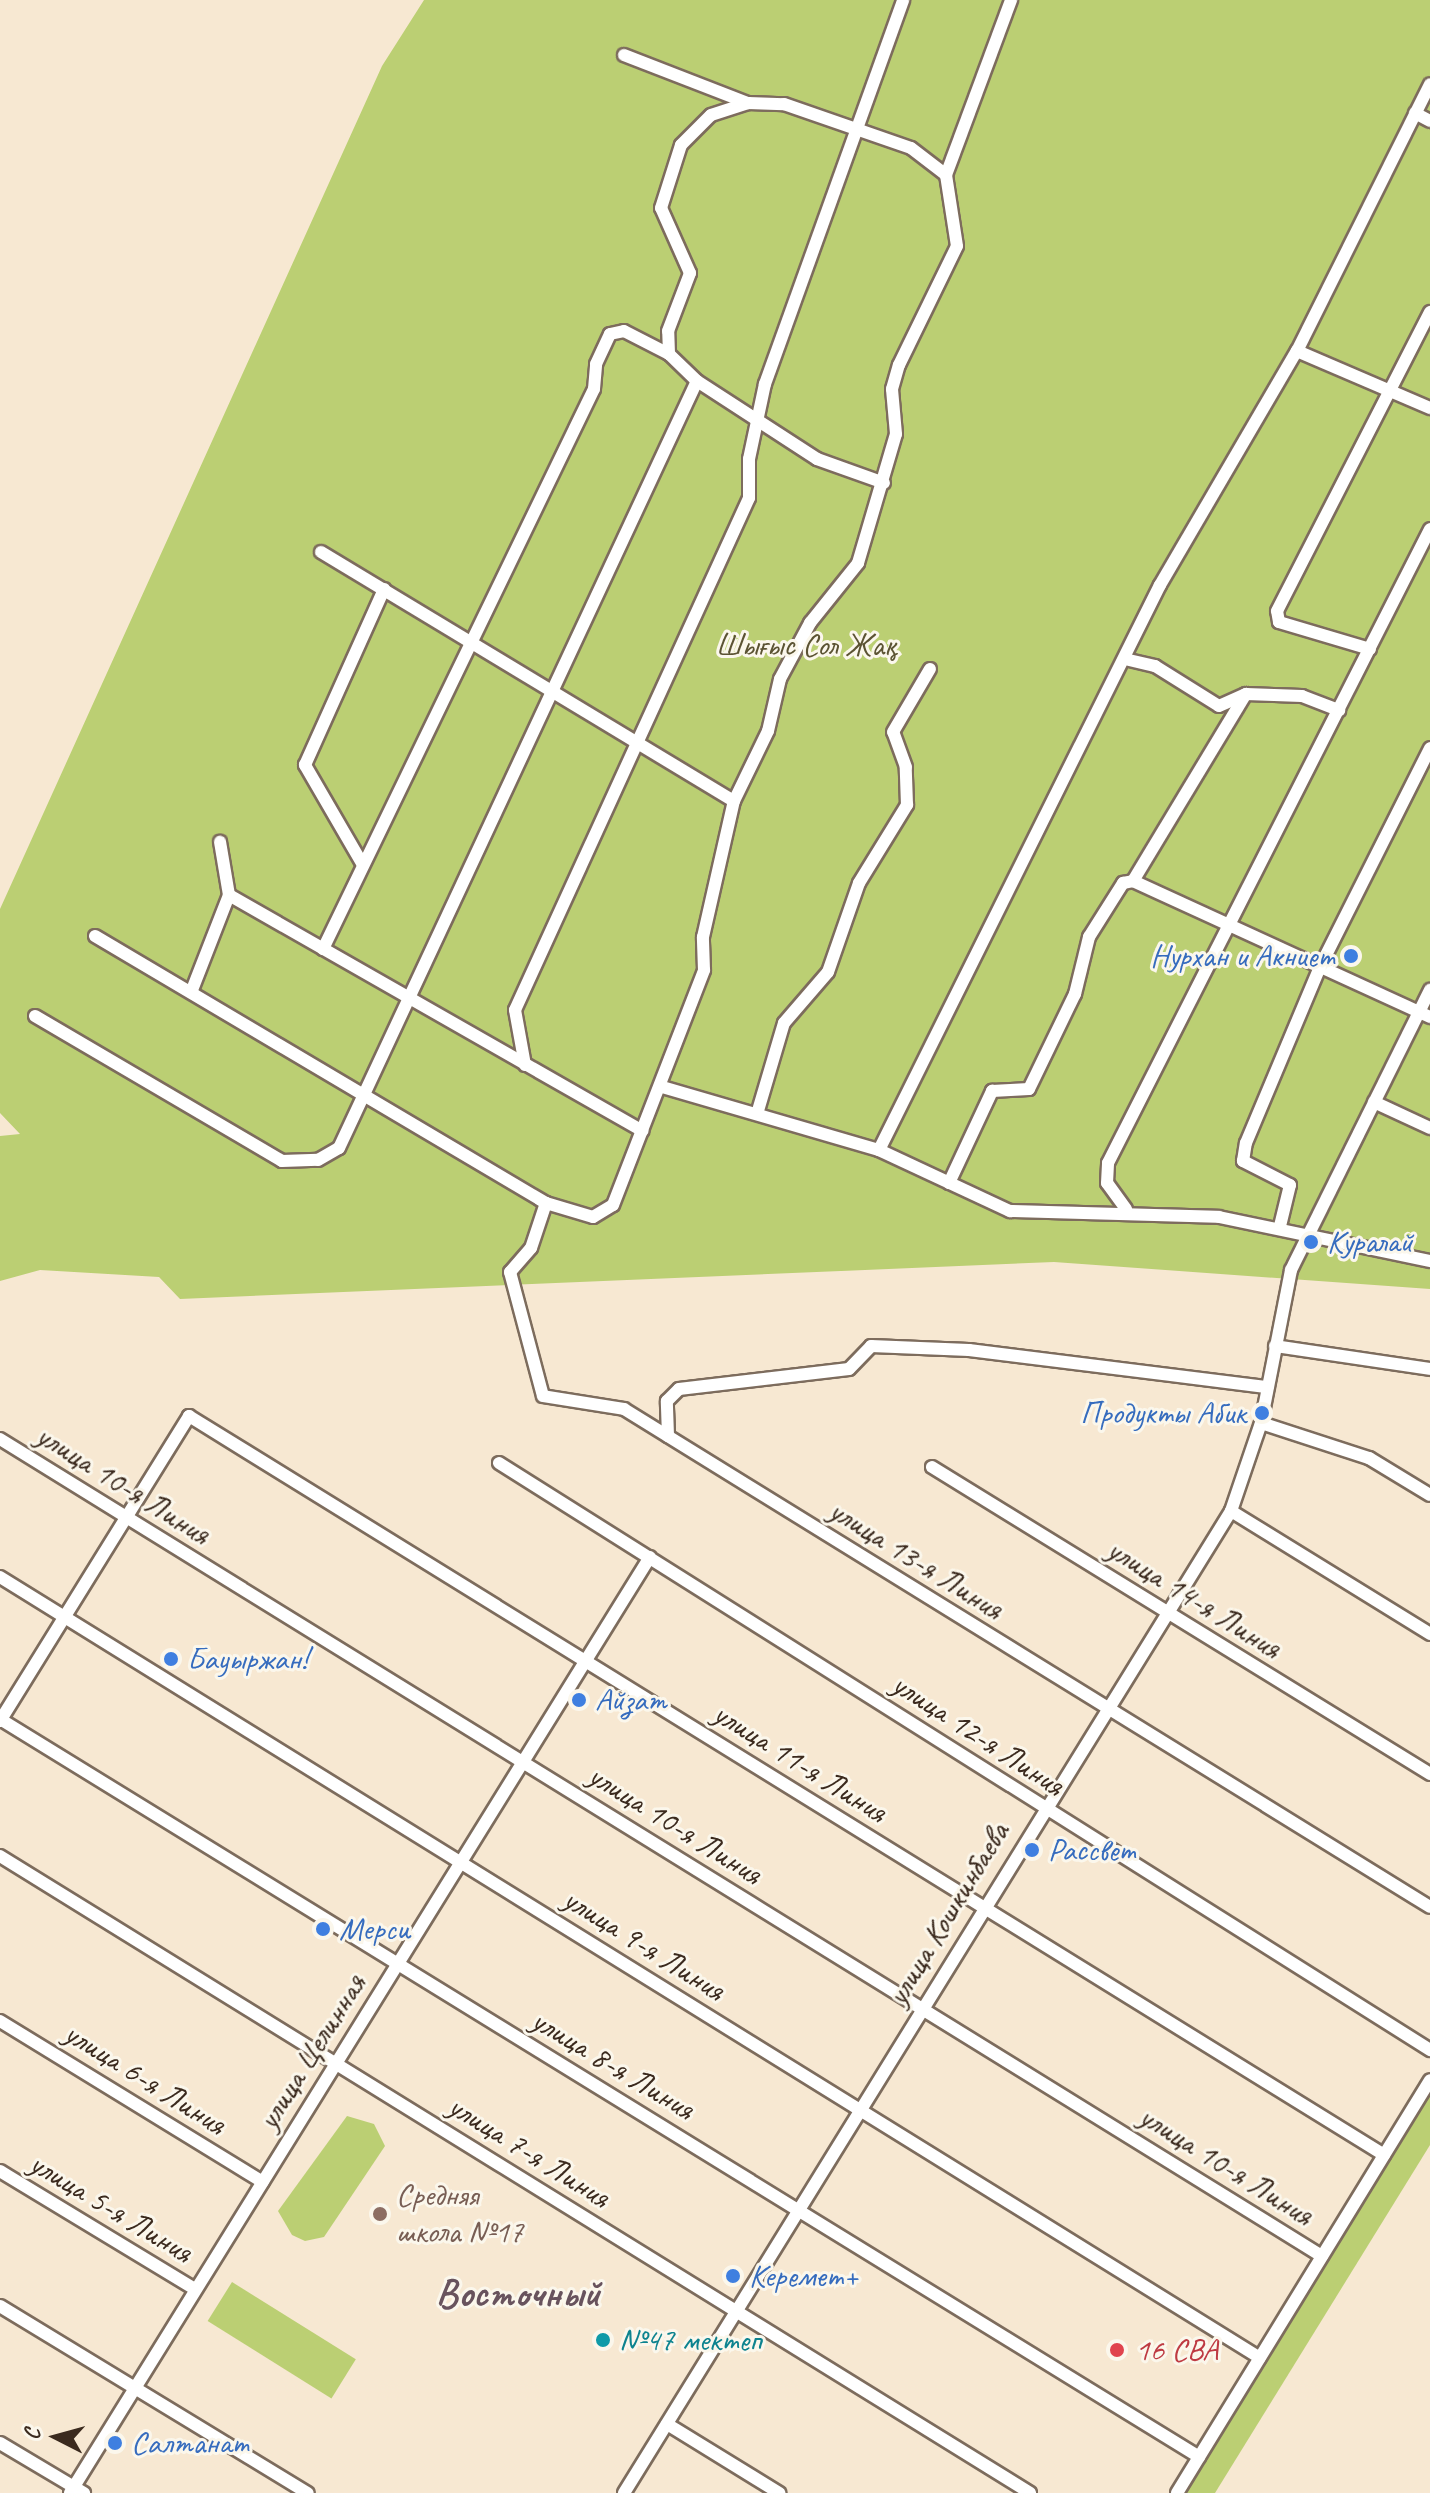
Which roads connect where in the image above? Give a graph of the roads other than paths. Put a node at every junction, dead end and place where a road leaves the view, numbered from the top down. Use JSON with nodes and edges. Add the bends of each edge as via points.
{"nodes":[{"id":1,"x":903,"y":0,"type":"edge"},
{"id":2,"x":1011,"y":0,"type":"edge"},
{"id":3,"x":624,"y":55,"type":"dead end"},
{"id":4,"x":1430,"y":84,"type":"edge"},
{"id":5,"x":748,"y":103,"type":"junction"},
{"id":6,"x":1415,"y":113,"type":"junction"},
{"id":7,"x":1430,"y":121,"type":"edge"},
{"id":8,"x":855,"y":129,"type":"junction"},
{"id":9,"x":946,"y":175,"type":"junction"},
{"id":10,"x":1430,"y":312,"type":"edge"},
{"id":11,"x":1297,"y":351,"type":"junction"},
{"id":12,"x":669,"y":354,"type":"junction"},
{"id":13,"x":697,"y":381,"type":"junction"},
{"id":14,"x":1391,"y":388,"type":"junction"},
{"id":15,"x":1430,"y":408,"type":"edge"},
{"id":16,"x":757,"y":421,"type":"junction"},
{"id":17,"x":884,"y":483,"type":"junction"},
{"id":18,"x":1430,"y":529,"type":"edge"},
{"id":19,"x":321,"y":552,"type":"dead end"},
{"id":20,"x":384,"y":589,"type":"junction"},
{"id":21,"x":470,"y":641,"type":"junction"},
{"id":22,"x":1370,"y":649,"type":"junction"},
{"id":23,"x":1129,"y":660,"type":"junction"},
{"id":24,"x":930,"y":669,"type":"dead end"},
{"id":25,"x":557,"y":692,"type":"junction"},
{"id":26,"x":1246,"y":694,"type":"junction"},
{"id":27,"x":1339,"y":710,"type":"junction"},
{"id":28,"x":643,"y":743,"type":"junction"},
{"id":29,"x":1430,"y":748,"type":"edge"},
{"id":30,"x":734,"y":801,"type":"junction"},
{"id":31,"x":220,"y":842,"type":"dead end"},
{"id":32,"x":363,"y":865,"type":"junction"},
{"id":33,"x":1133,"y":881,"type":"junction"},
{"id":34,"x":229,"y":895,"type":"junction"},
{"id":35,"x":1230,"y":925,"type":"junction"},
{"id":36,"x":95,"y":936,"type":"dead end"},
{"id":37,"x":323,"y":949,"type":"junction"},
{"id":38,"x":1320,"y":967,"type":"junction"},
{"id":39,"x":192,"y":990,"type":"junction"},
{"id":40,"x":1430,"y":990,"type":"edge"},
{"id":41,"x":411,"y":999,"type":"junction"},
{"id":42,"x":1424,"y":1015,"type":"edge"},
{"id":43,"x":35,"y":1016,"type":"dead end"},
{"id":44,"x":525,"y":1065,"type":"junction"},
{"id":45,"x":662,"y":1087,"type":"junction"},
{"id":46,"x":365,"y":1093,"type":"junction"},
{"id":47,"x":1374,"y":1102,"type":"junction"},
{"id":48,"x":757,"y":1114,"type":"junction"},
{"id":49,"x":1430,"y":1128,"type":"edge"},
{"id":50,"x":642,"y":1131,"type":"junction"},
{"id":51,"x":879,"y":1150,"type":"junction"},
{"id":52,"x":949,"y":1183,"type":"junction"},
{"id":53,"x":546,"y":1203,"type":"junction"},
{"id":54,"x":1126,"y":1209,"type":"junction"},
{"id":55,"x":1280,"y":1226,"type":"junction"},
{"id":56,"x":1309,"y":1231,"type":"junction"},
{"id":57,"x":1430,"y":1261,"type":"edge"},
{"id":58,"x":1275,"y":1346,"type":"junction"},
{"id":59,"x":1430,"y":1369,"type":"edge"},
{"id":60,"x":1268,"y":1387,"type":"junction"},
{"id":61,"x":1261,"y":1423,"type":"junction"},
{"id":62,"x":668,"y":1436,"type":"junction"},
{"id":63,"x":0,"y":1439,"type":"edge"},
{"id":64,"x":499,"y":1463,"type":"dead end"},
{"id":65,"x":932,"y":1467,"type":"dead end"},
{"id":66,"x":1430,"y":1495,"type":"edge"},
{"id":67,"x":1231,"y":1511,"type":"junction"},
{"id":68,"x":125,"y":1517,"type":"junction"},
{"id":69,"x":650,"y":1557,"type":"junction"},
{"id":70,"x":0,"y":1577,"type":"edge"},
{"id":71,"x":1167,"y":1613,"type":"junction"},
{"id":72,"x":65,"y":1617,"type":"junction"},
{"id":73,"x":1430,"y":1634,"type":"edge"},
{"id":74,"x":585,"y":1660,"type":"junction"},
{"id":75,"x":1108,"y":1709,"type":"junction"},
{"id":76,"x":0,"y":1720,"type":"edge"},
{"id":77,"x":523,"y":1762,"type":"junction"},
{"id":78,"x":1430,"y":1774,"type":"edge"},
{"id":79,"x":1044,"y":1808,"type":"junction"},
{"id":80,"x":0,"y":1856,"type":"edge"},
{"id":81,"x":462,"y":1863,"type":"junction"},
{"id":82,"x":983,"y":1907,"type":"junction"},
{"id":83,"x":1430,"y":1907,"type":"edge"},
{"id":84,"x":397,"y":1966,"type":"junction"},
{"id":85,"x":921,"y":2009,"type":"junction"},
{"id":86,"x":0,"y":2021,"type":"edge"},
{"id":87,"x":1430,"y":2050,"type":"edge"},
{"id":88,"x":333,"y":2062,"type":"junction"},
{"id":89,"x":1430,"y":2080,"type":"edge"},
{"id":90,"x":860,"y":2109,"type":"junction"},
{"id":91,"x":1384,"y":2155,"type":"junction"},
{"id":92,"x":0,"y":2171,"type":"edge"},
{"id":93,"x":263,"y":2182,"type":"junction"},
{"id":94,"x":799,"y":2208,"type":"junction"},
{"id":95,"x":1322,"y":2256,"type":"junction"},
{"id":96,"x":195,"y":2289,"type":"junction"},
{"id":97,"x":0,"y":2306,"type":"edge"},
{"id":98,"x":736,"y":2311,"type":"junction"},
{"id":99,"x":1260,"y":2358,"type":"junction"},
{"id":100,"x":135,"y":2388,"type":"junction"},
{"id":101,"x":667,"y":2424,"type":"junction"},
{"id":102,"x":0,"y":2443,"type":"edge"},
{"id":103,"x":1199,"y":2457,"type":"junction"},
{"id":104,"x":76,"y":2491,"type":"edge"},
{"id":105,"x":308,"y":2493,"type":"edge"},
{"id":106,"x":624,"y":2493,"type":"edge"},
{"id":107,"x":779,"y":2493,"type":"edge"},
{"id":108,"x":1030,"y":2493,"type":"edge"},
{"id":109,"x":1177,"y":2493,"type":"edge"}],
"edges":[{"from":1,"to":8,"type":"street"},
{"from":2,"to":9,"type":"street"},
{"from":3,"to":5,"type":"street"},
{"from":4,"to":6,"type":"street"},
{"from":5,"to":8,"type":"street","via":[[784,104]]},
{"from":5,"to":12,"type":"street","via":[[711,115],[681,145],[669,172],[661,208],[690,273],[668,331]]},
{"from":6,"to":7,"type":"street"},
{"from":6,"to":11,"type":"street"},
{"from":8,"to":9,"type":"street","via":[[911,148]]},
{"from":8,"to":16,"type":"street"},
{"from":9,"to":17,"type":"street","via":[[957,246],[899,365],[892,389],[896,434]]},
{"from":10,"to":14,"type":"street"},
{"from":11,"to":14,"type":"street"},
{"from":11,"to":23,"type":"street","via":[[1160,585]]},
{"from":12,"to":13,"type":"street"},
{"from":12,"to":21,"type":"street","via":[[624,331],[610,334],[594,389]]},
{"from":13,"to":16,"type":"street"},
{"from":13,"to":25,"type":"street"},
{"from":14,"to":15,"type":"street"},
{"from":14,"to":22,"type":"street","via":[[1277,611],[1279,622]]},
{"from":16,"to":17,"type":"street","via":[[817,459]]},
{"from":16,"to":28,"type":"street","via":[[749,498]]},
{"from":17,"to":30,"type":"street","via":[[858,563],[802,637]]},
{"from":18,"to":22,"type":"street"},
{"from":19,"to":20,"type":"street"},
{"from":20,"to":21,"type":"street"},
{"from":20,"to":32,"type":"street","via":[[305,765]]},
{"from":21,"to":25,"type":"street"},
{"from":21,"to":32,"type":"street"},
{"from":22,"to":27,"type":"street"},
{"from":23,"to":26,"type":"street","via":[[1155,666],[1219,706]]},
{"from":23,"to":51,"type":"street"},
{"from":24,"to":48,"type":"street","via":[[893,732],[906,767],[907,805],[859,883],[828,972],[784,1023]]},
{"from":25,"to":28,"type":"street"},
{"from":25,"to":41,"type":"street"},
{"from":26,"to":27,"type":"street","via":[[1302,696]]},
{"from":26,"to":33,"type":"street"},
{"from":27,"to":35,"type":"street"},
{"from":28,"to":30,"type":"street"},
{"from":28,"to":44,"type":"street","via":[[515,1010]]},
{"from":29,"to":38,"type":"street"},
{"from":30,"to":45,"type":"street","via":[[703,937],[704,970]]},
{"from":31,"to":34,"type":"street"},
{"from":32,"to":37,"type":"street"},
{"from":33,"to":35,"type":"street"},
{"from":33,"to":52,"type":"street","via":[[1116,893],[1089,937],[1075,994],[1029,1089],[992,1091]]},
{"from":34,"to":37,"type":"street"},
{"from":34,"to":39,"type":"street"},
{"from":35,"to":38,"type":"street"},
{"from":35,"to":54,"type":"street","via":[[1108,1163],[1107,1183]]},
{"from":36,"to":39,"type":"street"},
{"from":37,"to":41,"type":"street"},
{"from":38,"to":42,"type":"street"},
{"from":38,"to":55,"type":"street","via":[[1243,1161],[1290,1185]]},
{"from":39,"to":46,"type":"street"},
{"from":40,"to":42,"type":"street","name":"улица Кошкинбаева"},
{"from":41,"to":44,"type":"street"},
{"from":41,"to":46,"type":"street"},
{"from":42,"to":47,"type":"street","name":"улица Кошкинбаева"},
{"from":43,"to":46,"type":"street","via":[[282,1161],[318,1160],[339,1148]]},
{"from":44,"to":50,"type":"street"},
{"from":45,"to":48,"type":"street"},
{"from":45,"to":50,"type":"street"},
{"from":46,"to":53,"type":"street"},
{"from":47,"to":49,"type":"street"},
{"from":47,"to":56,"type":"street","name":"улица Кошкинбаева"},
{"from":48,"to":51,"type":"street"},
{"from":50,"to":53,"type":"street","via":[[603,1214],[581,1216]]},
{"from":51,"to":52,"type":"street"},
{"from":52,"to":54,"type":"street","via":[[1010,1211],[1062,1217]]},
{"from":53,"to":62,"type":"street","name":"улица 13-я Линия","via":[[535,1239],[510,1272],[543,1396],[617,1406]]},
{"from":54,"to":55,"type":"street"},
{"from":55,"to":56,"type":"street"},
{"from":56,"to":57,"type":"street"},
{"from":56,"to":58,"type":"street","name":"улица Кошкинбаева","via":[[1291,1270]]},
{"from":58,"to":59,"type":"street"},
{"from":58,"to":60,"type":"street","name":"улица Кошкинбаева"},
{"from":60,"to":61,"type":"street","name":"улица Кошкинбаева"},
{"from":60,"to":62,"type":"street","via":[[969,1350],[871,1346],[849,1369],[679,1389],[667,1401]]},
{"from":61,"to":66,"type":"street","via":[[1369,1458]]},
{"from":61,"to":67,"type":"street","name":"улица Кошкинбаева"},
{"from":62,"to":75,"type":"street","name":"улица 13-я Линия"},
{"from":63,"to":68,"type":"street","name":"улица 10-я Линия"},
{"from":64,"to":69,"type":"street","name":"улица 12-я Линия"},
{"from":65,"to":71,"type":"street","name":"улица 14-я Линия"},
{"from":67,"to":71,"type":"street","name":"улица Кошкинбаева"},
{"from":67,"to":73,"type":"street"},
{"from":68,"to":72,"type":"street"},
{"from":68,"to":74,"type":"street","name":"улица 11-я Линия","via":[[189,1416]]},
{"from":68,"to":77,"type":"street","name":"улица 10-я Линия"},
{"from":69,"to":74,"type":"street","name":"улица Целинная"},
{"from":69,"to":79,"type":"street","name":"улица 12-я Линия"},
{"from":70,"to":72,"type":"street","name":"улица 9-я Линия"},
{"from":71,"to":75,"type":"street","name":"улица Кошкинбаева"},
{"from":71,"to":78,"type":"street","name":"улица 14-я Линия"},
{"from":72,"to":76,"type":"street"},
{"from":72,"to":81,"type":"street","name":"улица 9-я Линия"},
{"from":74,"to":77,"type":"street","name":"улица Целинная"},
{"from":74,"to":82,"type":"street","name":"улица 11-я Линия"},
{"from":75,"to":79,"type":"street","name":"улица Кошкинбаева"},
{"from":75,"to":83,"type":"street","name":"улица 13-я Линия"},
{"from":76,"to":84,"type":"street","name":"улица 8-я Линия"},
{"from":77,"to":81,"type":"street","name":"улица Целинная"},
{"from":77,"to":85,"type":"street","name":"улица 10-я Линия"},
{"from":79,"to":82,"type":"street","name":"улица Кошкинбаева"},
{"from":79,"to":87,"type":"street","name":"улица 12-я Линия"},
{"from":80,"to":88,"type":"street","name":"улица 7-я Линия"},
{"from":81,"to":84,"type":"street","name":"улица Целинная"},
{"from":81,"to":90,"type":"street","name":"улица 9-я Линия"},
{"from":82,"to":85,"type":"street","name":"улица Кошкинбаева"},
{"from":82,"to":91,"type":"street","name":"улица 11-я Линия"},
{"from":84,"to":88,"type":"street","name":"улица Целинная"},
{"from":84,"to":94,"type":"street","name":"улица 8-я Линия"},
{"from":85,"to":90,"type":"street","name":"улица Кошкинбаева"},
{"from":85,"to":95,"type":"street","name":"улица 10-я Линия"},
{"from":86,"to":93,"type":"street","name":"улица 6-я Линия"},
{"from":88,"to":93,"type":"street","name":"улица Целинная"},
{"from":88,"to":98,"type":"street","name":"улица 7-я Линия"},
{"from":89,"to":91,"type":"street"},
{"from":90,"to":94,"type":"street","name":"улица Кошкинбаева"},
{"from":90,"to":99,"type":"street","name":"улица 9-я Линия"},
{"from":91,"to":95,"type":"street"},
{"from":92,"to":96,"type":"street","name":"улица 5-я Линия"},
{"from":93,"to":96,"type":"street","name":"улица Целинная"},
{"from":94,"to":98,"type":"street","name":"улица Кошкинбаева"},
{"from":94,"to":103,"type":"street","name":"улица 8-я Линия"},
{"from":95,"to":99,"type":"street"},
{"from":96,"to":100,"type":"street","name":"улица Целинная"},
{"from":97,"to":100,"type":"street"},
{"from":98,"to":101,"type":"street","name":"улица Кошкинбаева"},
{"from":98,"to":108,"type":"street","name":"улица 7-я Линия"},
{"from":99,"to":103,"type":"street"},
{"from":100,"to":104,"type":"street","name":"улица Целинная"},
{"from":100,"to":105,"type":"street"},
{"from":101,"to":106,"type":"street","name":"улица Кошкинбаева"},
{"from":101,"to":107,"type":"street"},
{"from":102,"to":104,"type":"street"},
{"from":103,"to":109,"type":"street"}]}
